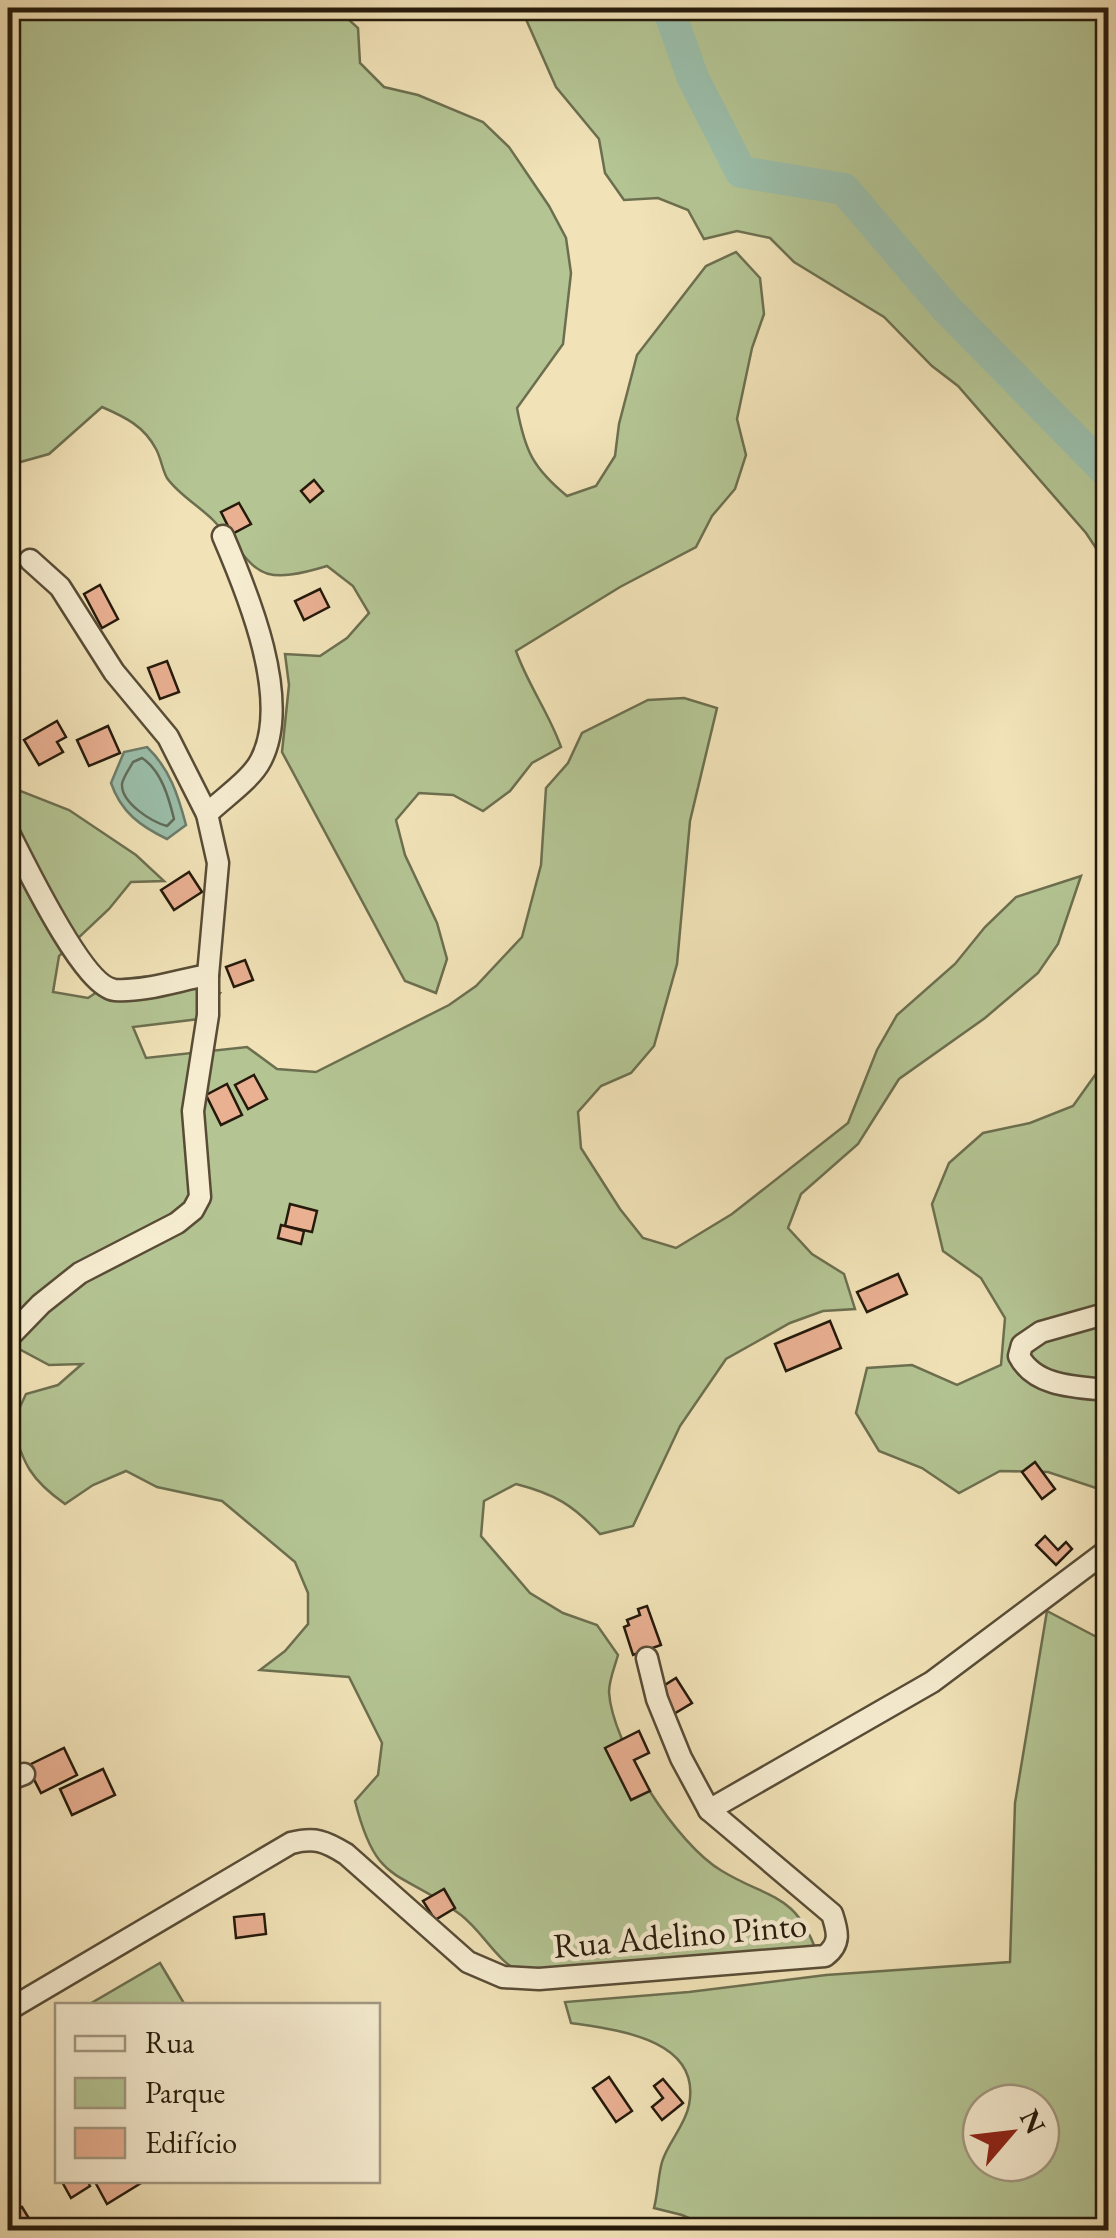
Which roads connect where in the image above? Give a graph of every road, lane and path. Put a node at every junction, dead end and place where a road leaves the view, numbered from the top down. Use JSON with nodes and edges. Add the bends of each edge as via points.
{"nodes":[{"id":1,"x":223,"y":536,"type":"dead end"},
{"id":2,"x":30,"y":560,"type":"dead end"},
{"id":3,"x":207,"y":814,"type":"junction"},
{"id":4,"x":8,"y":832,"type":"edge"},
{"id":5,"x":208,"y":976,"type":"junction"},
{"id":6,"x":1108,"y":1313,"type":"edge"},
{"id":7,"x":8,"y":1338,"type":"edge"},
{"id":8,"x":1108,"y":1390,"type":"edge"},
{"id":9,"x":1108,"y":1550,"type":"edge"},
{"id":10,"x":646,"y":1658,"type":"dead end"},
{"id":11,"x":709,"y":1810,"type":"junction"},
{"id":12,"x":8,"y":2010,"type":"edge"}],
"edges":[{"from":1,"to":3,"type":"street","via":[[250,600],[273,730],[260,763]]},
{"from":2,"to":3,"type":"street","via":[[66,595],[114,672],[168,737]]},
{"from":3,"to":5,"type":"street","via":[[218,863]]},
{"from":4,"to":5,"type":"street","via":[[96,983],[112,990]]},
{"from":5,"to":7,"type":"street","via":[[193,1111],[200,1196],[194,1210],[80,1273]]},
{"from":6,"to":8,"type":"street","via":[[1041,1332],[1022,1345],[1019,1356],[1036,1377]]},
{"from":9,"to":11,"type":"street","via":[[932,1682]]},
{"from":10,"to":11,"type":"street","via":[[656,1699]]},
{"from":11,"to":12,"type":"street","name":"Rua Adelino Pinto","via":[[832,1914],[834,1949],[806,1958],[503,1977],[468,1962],[346,1854],[310,1838],[291,1842]]}]}
